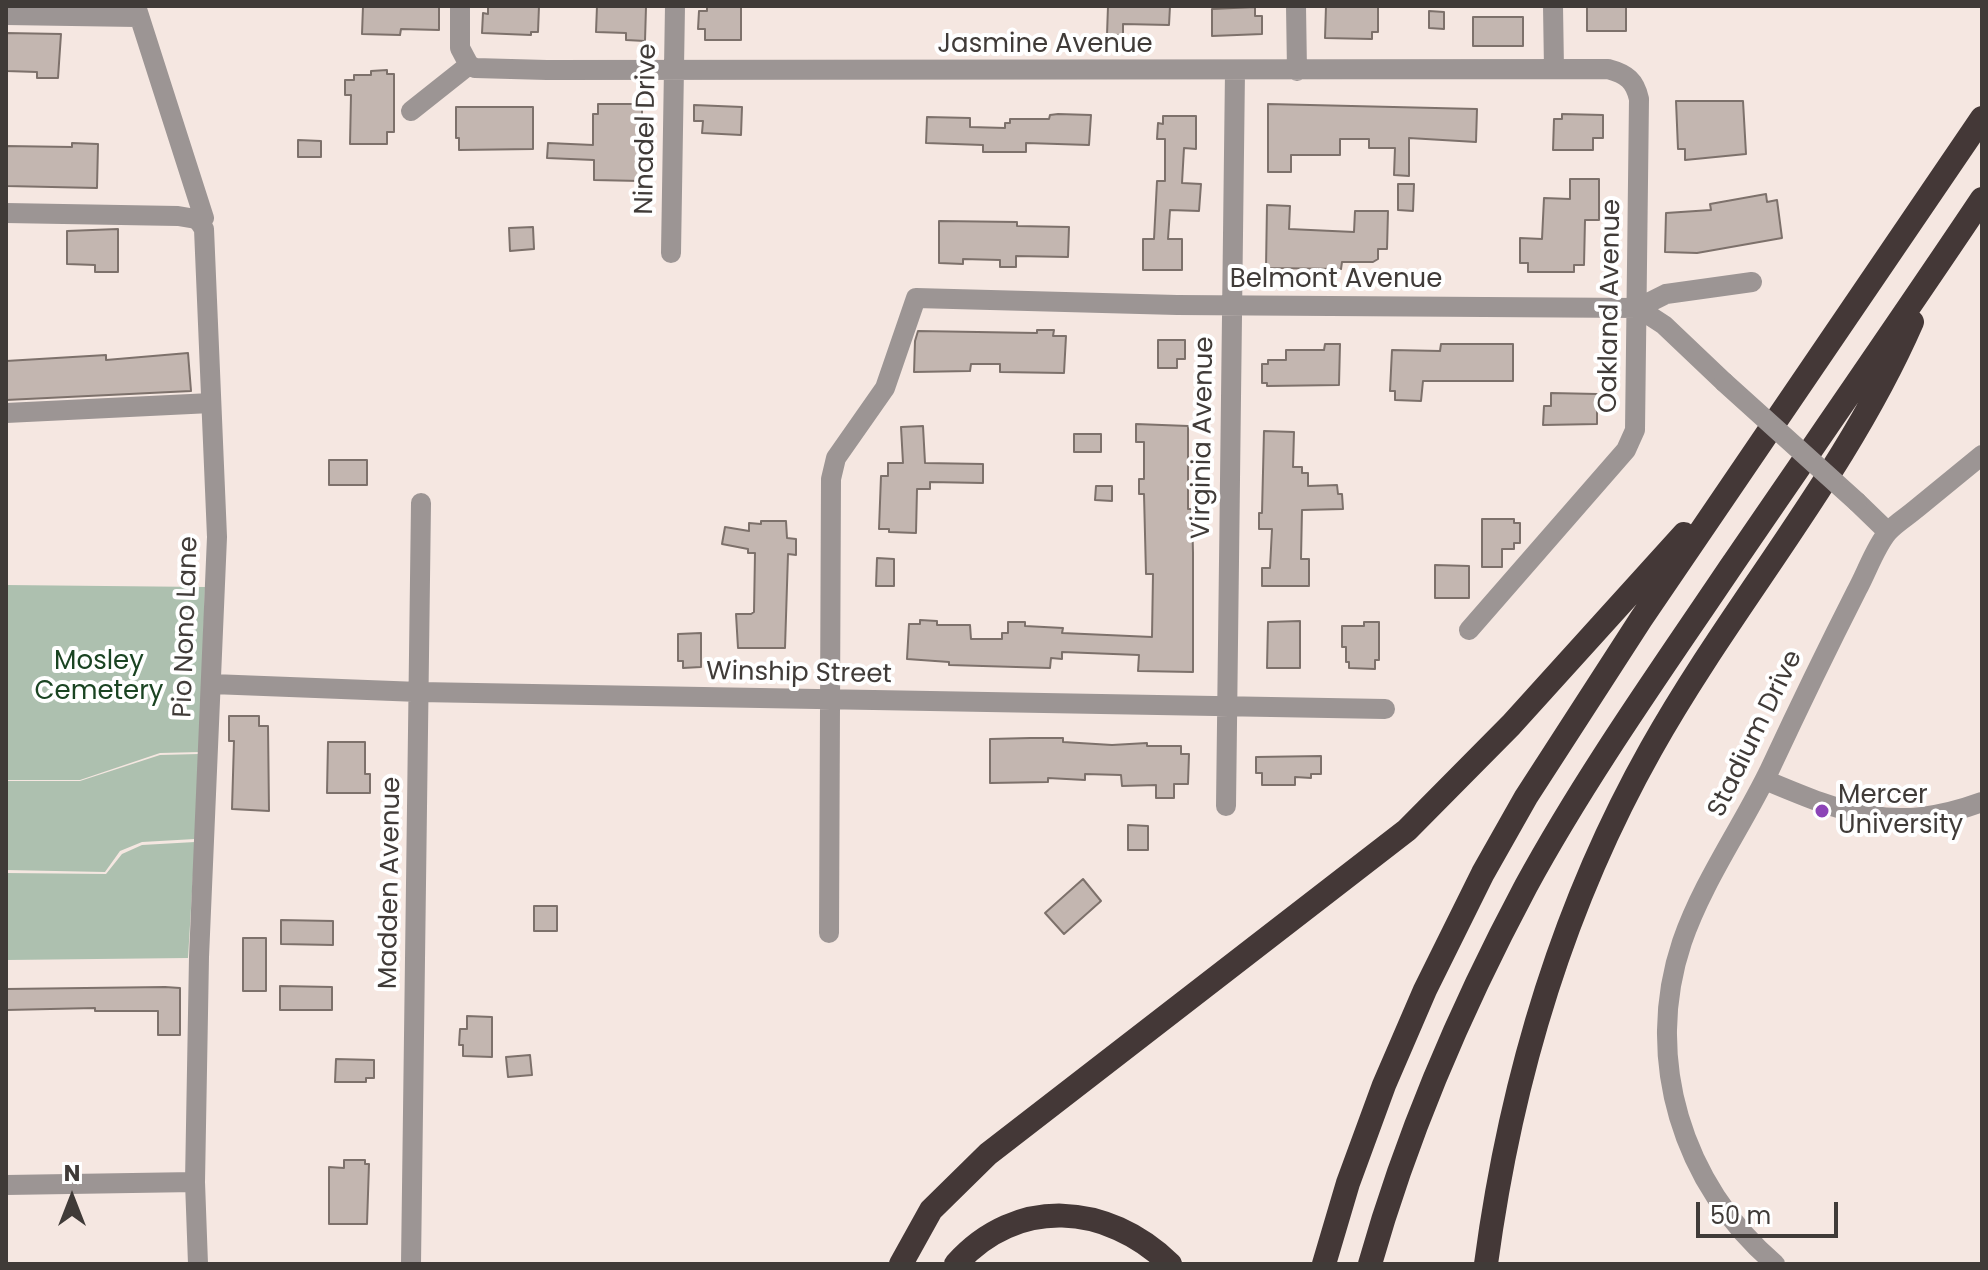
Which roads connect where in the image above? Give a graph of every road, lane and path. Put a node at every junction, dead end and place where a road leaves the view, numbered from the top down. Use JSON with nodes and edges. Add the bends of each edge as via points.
{"nodes":[{"id":1,"x":460,"y":6,"type":"edge"},
{"id":2,"x":675,"y":6,"type":"edge"},
{"id":3,"x":1296,"y":6,"type":"edge"},
{"id":4,"x":1553,"y":6,"type":"edge"},
{"id":5,"x":137,"y":11,"type":"edge"},
{"id":6,"x":6,"y":15,"type":"edge"},
{"id":7,"x":469,"y":65,"type":"junction"},
{"id":8,"x":1554,"y":69,"type":"junction"},
{"id":9,"x":674,"y":71,"type":"junction"},
{"id":10,"x":1235,"y":71,"type":"junction"},
{"id":11,"x":1297,"y":71,"type":"junction"},
{"id":12,"x":1622,"y":73,"type":"joint"},
{"id":13,"x":411,"y":111,"type":"dead end"},
{"id":14,"x":1982,"y":118,"type":"edge"},
{"id":15,"x":1982,"y":199,"type":"edge"},
{"id":16,"x":6,"y":213,"type":"edge"},
{"id":17,"x":200,"y":223,"type":"junction"},
{"id":18,"x":671,"y":253,"type":"dead end"},
{"id":19,"x":1936,"y":268,"type":"junction"},
{"id":20,"x":1752,"y":282,"type":"dead end"},
{"id":21,"x":1232,"y":305,"type":"junction"},
{"id":22,"x":1638,"y":308,"type":"junction"},
{"id":23,"x":211,"y":403,"type":"junction"},
{"id":24,"x":6,"y":413,"type":"edge"},
{"id":25,"x":1761,"y":444,"type":"junction"},
{"id":26,"x":1982,"y":455,"type":"edge"},
{"id":27,"x":421,"y":503,"type":"dead end"},
{"id":28,"x":1888,"y":532,"type":"junction"},
{"id":29,"x":1469,"y":630,"type":"dead end"},
{"id":30,"x":212,"y":684,"type":"junction"},
{"id":31,"x":419,"y":692,"type":"junction"},
{"id":32,"x":829,"y":700,"type":"junction"},
{"id":33,"x":1227,"y":708,"type":"junction"},
{"id":34,"x":1385,"y":709,"type":"dead end"},
{"id":35,"x":1765,"y":780,"type":"junction"},
{"id":36,"x":1982,"y":802,"type":"edge"},
{"id":37,"x":1226,"y":806,"type":"dead end"},
{"id":38,"x":829,"y":933,"type":"dead end"},
{"id":39,"x":195,"y":1182,"type":"junction"},
{"id":40,"x":6,"y":1185,"type":"edge"},
{"id":41,"x":1372,"y":1260,"type":"edge"},
{"id":42,"x":198,"y":1264,"type":"edge"},
{"id":43,"x":411,"y":1264,"type":"edge"},
{"id":44,"x":901,"y":1264,"type":"edge"},
{"id":45,"x":956,"y":1264,"type":"edge"},
{"id":46,"x":1170,"y":1264,"type":"edge"},
{"id":47,"x":1324,"y":1264,"type":"edge"},
{"id":48,"x":1486,"y":1264,"type":"edge"},
{"id":49,"x":1775,"y":1264,"type":"edge"}],
"edges":[{"from":1,"to":7,"type":"street","via":[[460,48]]},
{"from":2,"to":9,"type":"street","name":"Ninadel Drive"},
{"from":3,"to":11,"type":"street"},
{"from":4,"to":8,"type":"street"},
{"from":5,"to":6,"type":"street"},
{"from":5,"to":17,"type":"street","name":"Pio Nono Lane","via":[[204,218]]},
{"from":7,"to":9,"type":"street","name":"Jasmine Avenue"},
{"from":7,"to":13,"type":"street"},
{"from":8,"to":11,"type":"street","name":"Jasmine Avenue"},
{"from":8,"to":12,"type":"street","name":"Jasmine Avenue"},
{"from":9,"to":10,"type":"street","name":"Jasmine Avenue"},
{"from":9,"to":18,"type":"street","name":"Ninadel Drive"},
{"from":10,"to":11,"type":"street","name":"Jasmine Avenue"},
{"from":10,"to":21,"type":"street","name":"Virginia Avenue"},
{"from":12,"to":22,"type":"street","name":"Oakland Avenue","via":[[1636,87],[1639,99]]},
{"from":14,"to":25,"type":"highway"},
{"from":15,"to":19,"type":"highway"},
{"from":16,"to":17,"type":"street","via":[[178,216]]},
{"from":17,"to":23,"type":"street","name":"Pio Nono Lane"},
{"from":19,"to":41,"type":"highway","via":[[1677,647],[1527,884],[1446,1051]]},
{"from":19,"to":48,"type":"highway","via":[[1899,353],[1853,436],[1651,748],[1591,873],[1529,1045]]},
{"from":20,"to":22,"type":"street","name":"Belmont Avenue","via":[[1666,294]]},
{"from":21,"to":22,"type":"street","name":"Belmont Avenue"},
{"from":21,"to":32,"type":"street","name":"Belmont Avenue","via":[[916,298],[885,388],[836,458],[831,479]]},
{"from":21,"to":33,"type":"street","name":"Virginia Avenue"},
{"from":22,"to":28,"type":"street","bridge":true,"via":[[1664,325]]},
{"from":22,"to":29,"type":"street","name":"Oakland Avenue","via":[[1632,439]]},
{"from":23,"to":24,"type":"street"},
{"from":23,"to":30,"type":"street","name":"Pio Nono Lane","via":[[217,537]]},
{"from":25,"to":44,"type":"highway","via":[[1511,725],[1418,820],[988,1154],[931,1210]]},
{"from":25,"to":47,"type":"highway","via":[[1534,784],[1483,873],[1384,1085]]},
{"from":26,"to":28,"type":"street"},
{"from":27,"to":31,"type":"street","name":"Madden Avenue"},
{"from":28,"to":35,"type":"street","name":"Stadium Drive"},
{"from":30,"to":31,"type":"street","name":"Winship Street"},
{"from":30,"to":39,"type":"street","name":"Pio Nono Lane"},
{"from":31,"to":32,"type":"street","name":"Winship Street"},
{"from":31,"to":43,"type":"street","name":"Madden Avenue"},
{"from":32,"to":33,"type":"street","name":"Winship Street"},
{"from":32,"to":38,"type":"street"},
{"from":33,"to":34,"type":"street","name":"Winship Street"},
{"from":33,"to":37,"type":"street","name":"Virginia Avenue"},
{"from":35,"to":36,"type":"street","via":[[1833,808],[1885,819],[1946,814]]},
{"from":35,"to":49,"type":"street","name":"Stadium Drive","via":[[1682,941],[1670,996],[1667,1049],[1675,1105],[1701,1175],[1739,1230]]},
{"from":39,"to":40,"type":"street"},
{"from":39,"to":42,"type":"street","name":"Pio Nono Lane"},
{"from":45,"to":46,"type":"highway","via":[[1003,1227],[1061,1215],[1121,1229]]}]}
